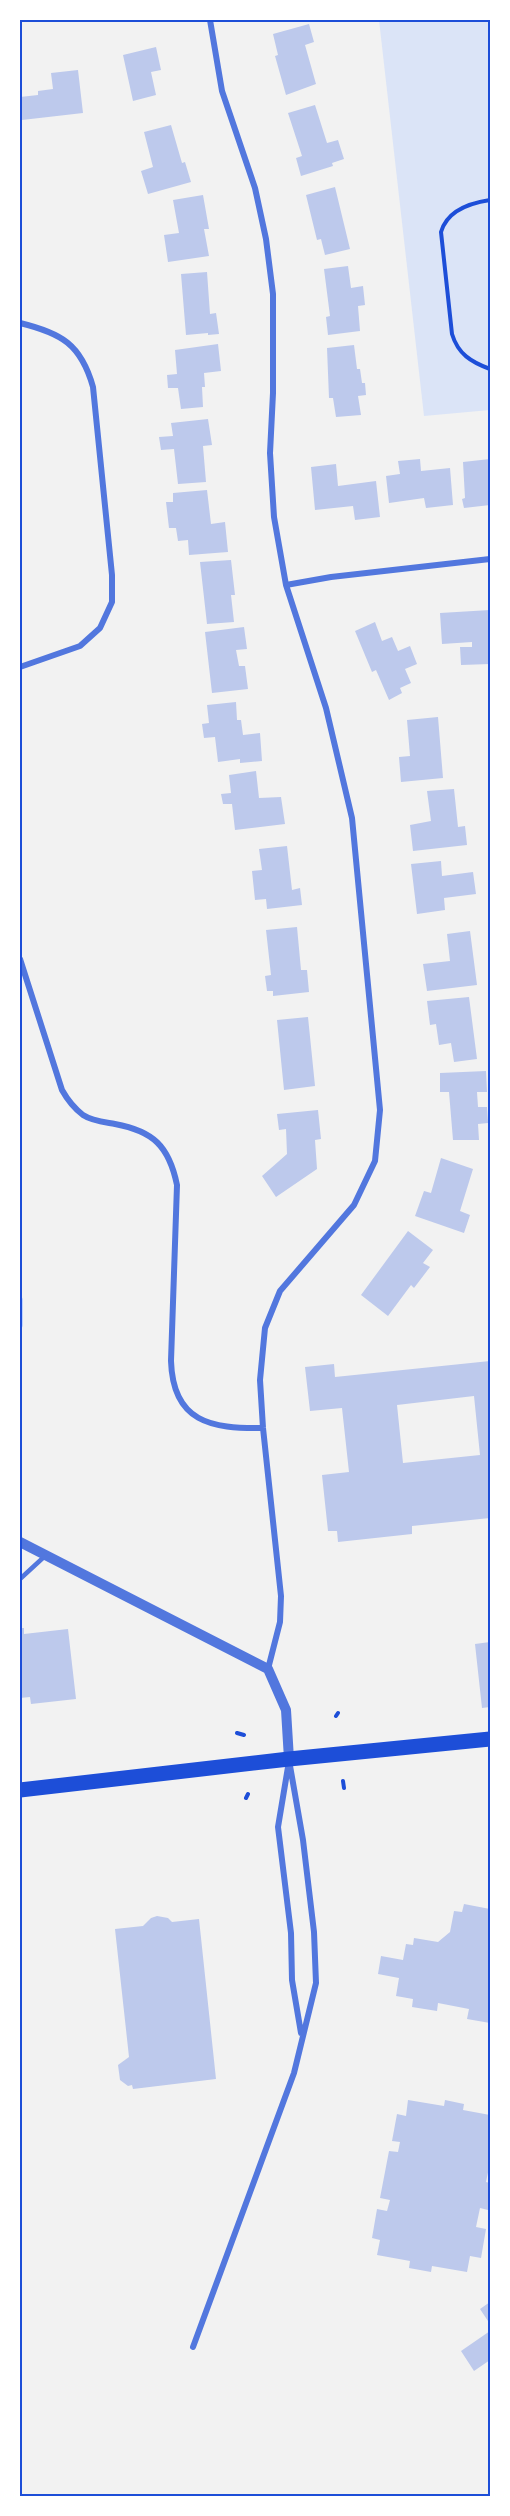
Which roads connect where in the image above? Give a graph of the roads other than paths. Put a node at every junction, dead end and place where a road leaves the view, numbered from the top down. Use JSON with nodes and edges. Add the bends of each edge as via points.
{"nodes":[{"id":1,"x":210,"y":20,"type":"edge"},
{"id":2,"x":20,"y":323,"type":"edge"},
{"id":3,"x":490,"y":560,"type":"edge"},
{"id":4,"x":286,"y":585,"type":"junction"},
{"id":5,"x":20,"y":667,"type":"edge"},
{"id":6,"x":20,"y":959,"type":"edge"},
{"id":7,"x":263,"y":1428,"type":"junction"},
{"id":8,"x":20,"y":1542,"type":"edge"},
{"id":9,"x":45,"y":1556,"type":"junction"},
{"id":10,"x":20,"y":1579,"type":"edge"},
{"id":11,"x":268,"y":1669,"type":"junction"},
{"id":12,"x":490,"y":1739,"type":"edge"},
{"id":13,"x":289,"y":1759,"type":"junction"},
{"id":14,"x":20,"y":1790,"type":"edge"},
{"id":15,"x":301,"y":2037,"type":"junction"},
{"id":16,"x":193,"y":2347,"type":"dead end"}],
"edges":[{"from":1,"to":4,"type":"street","via":[[222,91],[255,188],[269,261],[273,294],[270,453],[274,517]]},
{"from":2,"to":5,"type":"street","via":[[47,330],[73,346],[87,365],[93,387],[112,602],[100,628],[80,646]]},
{"from":3,"to":4,"type":"street"},
{"from":4,"to":7,"type":"street","via":[[326,708],[352,818],[380,1110],[375,1161],[354,1205],[280,1291],[270,1309],[261,1354]]},
{"from":6,"to":7,"type":"street","via":[[68,1100],[84,1116],[141,1130],[166,1152],[173,1167],[177,1185],[171,1361],[172,1383],[181,1401],[190,1413],[214,1426]]},
{"from":7,"to":11,"type":"street","via":[[281,1596],[280,1622]]},
{"from":8,"to":9,"type":"street"},
{"from":9,"to":10,"type":"lane"},
{"from":9,"to":11,"type":"street"},
{"from":11,"to":13,"type":"street","via":[[286,1710]]},
{"from":12,"to":13,"type":"main road"},
{"from":13,"to":14,"type":"main road"},
{"from":13,"to":15,"type":"street","via":[[278,1827]]},
{"from":13,"to":15,"type":"street","via":[[314,1932],[316,1983]]},
{"from":15,"to":16,"type":"street","via":[[294,2073]]}]}
